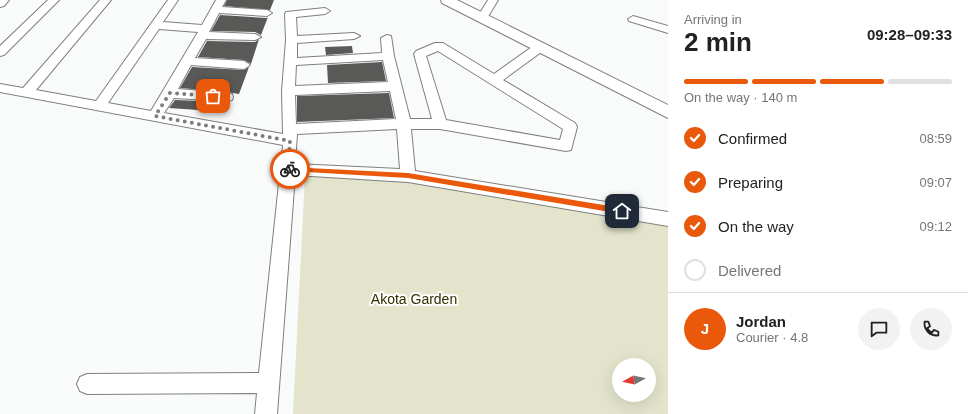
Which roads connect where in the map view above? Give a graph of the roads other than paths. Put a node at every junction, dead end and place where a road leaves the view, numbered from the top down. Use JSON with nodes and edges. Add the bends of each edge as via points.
{"nodes":[{"id":1,"x":4,"y":0,"type":"edge"},
{"id":2,"x":54,"y":0,"type":"edge"},
{"id":3,"x":106,"y":0,"type":"edge"},
{"id":4,"x":173,"y":0,"type":"edge"},
{"id":5,"x":447,"y":0,"type":"edge"},
{"id":6,"x":470,"y":0,"type":"edge"},
{"id":7,"x":0,"y":4,"type":"edge"},
{"id":8,"x":218,"y":5,"type":"edge"},
{"id":9,"x":488,"y":9,"type":"edge"},
{"id":10,"x":324,"y":11,"type":"dead end"},
{"id":11,"x":267,"y":12,"type":"dead end"},
{"id":12,"x":633,"y":20,"type":"dead end"},
{"id":13,"x":155,"y":25,"type":"junction"},
{"id":14,"x":668,"y":30,"type":"edge"},
{"id":15,"x":203,"y":32,"type":"junction"},
{"id":16,"x":354,"y":36,"type":"dead end"},
{"id":17,"x":255,"y":37,"type":"dead end"},
{"id":18,"x":387,"y":38,"type":"dead end"},
{"id":19,"x":292,"y":40,"type":"junction"},
{"id":20,"x":540,"y":47,"type":"junction"},
{"id":21,"x":0,"y":52,"type":"edge"},
{"id":22,"x":388,"y":56,"type":"junction"},
{"id":23,"x":187,"y":61,"type":"junction"},
{"id":24,"x":290,"y":62,"type":"junction"},
{"id":25,"x":244,"y":65,"type":"dead end"},
{"id":26,"x":496,"y":79,"type":"junction"},
{"id":27,"x":396,"y":86,"type":"junction"},
{"id":28,"x":0,"y":88,"type":"edge"},
{"id":29,"x":288,"y":91,"type":"junction"},
{"id":30,"x":26,"y":93,"type":"junction"},
{"id":31,"x":170,"y":93,"type":"junction"},
{"id":32,"x":661,"y":93,"type":"dead end"},
{"id":33,"x":228,"y":97,"type":"dead end"},
{"id":34,"x":99,"y":106,"type":"junction"},
{"id":35,"x":668,"y":112,"type":"edge"},
{"id":36,"x":155,"y":116,"type":"junction"},
{"id":37,"x":404,"y":124,"type":"junction"},
{"id":38,"x":440,"y":124,"type":"junction"},
{"id":39,"x":290,"y":135,"type":"junction"},
{"id":40,"x":288,"y":169,"type":"junction"},
{"id":41,"x":408,"y":176,"type":"junction"},
{"id":42,"x":668,"y":218,"type":"edge"},
{"id":43,"x":269,"y":383,"type":"junction"},
{"id":44,"x":87,"y":384,"type":"dead end"},
{"id":45,"x":266,"y":414,"type":"edge"}],
"edges":[{"from":1,"to":7,"type":"street"},
{"from":2,"to":21,"type":"street"},
{"from":3,"to":30,"type":"street"},
{"from":4,"to":13,"type":"street"},
{"from":5,"to":9,"type":"main road"},
{"from":6,"to":9,"type":"main road"},
{"from":8,"to":11,"type":"street"},
{"from":8,"to":15,"type":"street"},
{"from":9,"to":20,"type":"main road"},
{"from":9,"to":32,"type":"main road"},
{"from":10,"to":19,"type":"street","via":[[290,14]]},
{"from":12,"to":14,"type":"street"},
{"from":13,"to":15,"type":"street"},
{"from":13,"to":34,"type":"street"},
{"from":15,"to":17,"type":"street"},
{"from":15,"to":23,"type":"street"},
{"from":16,"to":19,"type":"street"},
{"from":18,"to":22,"type":"street"},
{"from":19,"to":24,"type":"street"},
{"from":20,"to":26,"type":"street"},
{"from":20,"to":35,"type":"main road"},
{"from":22,"to":24,"type":"street"},
{"from":22,"to":27,"type":"street"},
{"from":23,"to":25,"type":"street"},
{"from":23,"to":31,"type":"street"},
{"from":24,"to":29,"type":"street"},
{"from":26,"to":38,"type":"street","via":[[439,46],[420,54]]},
{"from":26,"to":38,"type":"street","via":[[570,127],[566,146]]},
{"from":27,"to":29,"type":"street"},
{"from":27,"to":37,"type":"street"},
{"from":28,"to":30,"type":"street"},
{"from":29,"to":39,"type":"street"},
{"from":30,"to":34,"type":"street"},
{"from":31,"to":33,"type":"street"},
{"from":31,"to":36,"type":"street"},
{"from":34,"to":36,"type":"street"},
{"from":36,"to":39,"type":"street"},
{"from":37,"to":38,"type":"street"},
{"from":37,"to":39,"type":"street"},
{"from":37,"to":41,"type":"street"},
{"from":39,"to":40,"type":"street"},
{"from":40,"to":41,"type":"street"},
{"from":40,"to":43,"type":"street"},
{"from":41,"to":42,"type":"street"},
{"from":43,"to":44,"type":"street"},
{"from":43,"to":45,"type":"street"}]}
